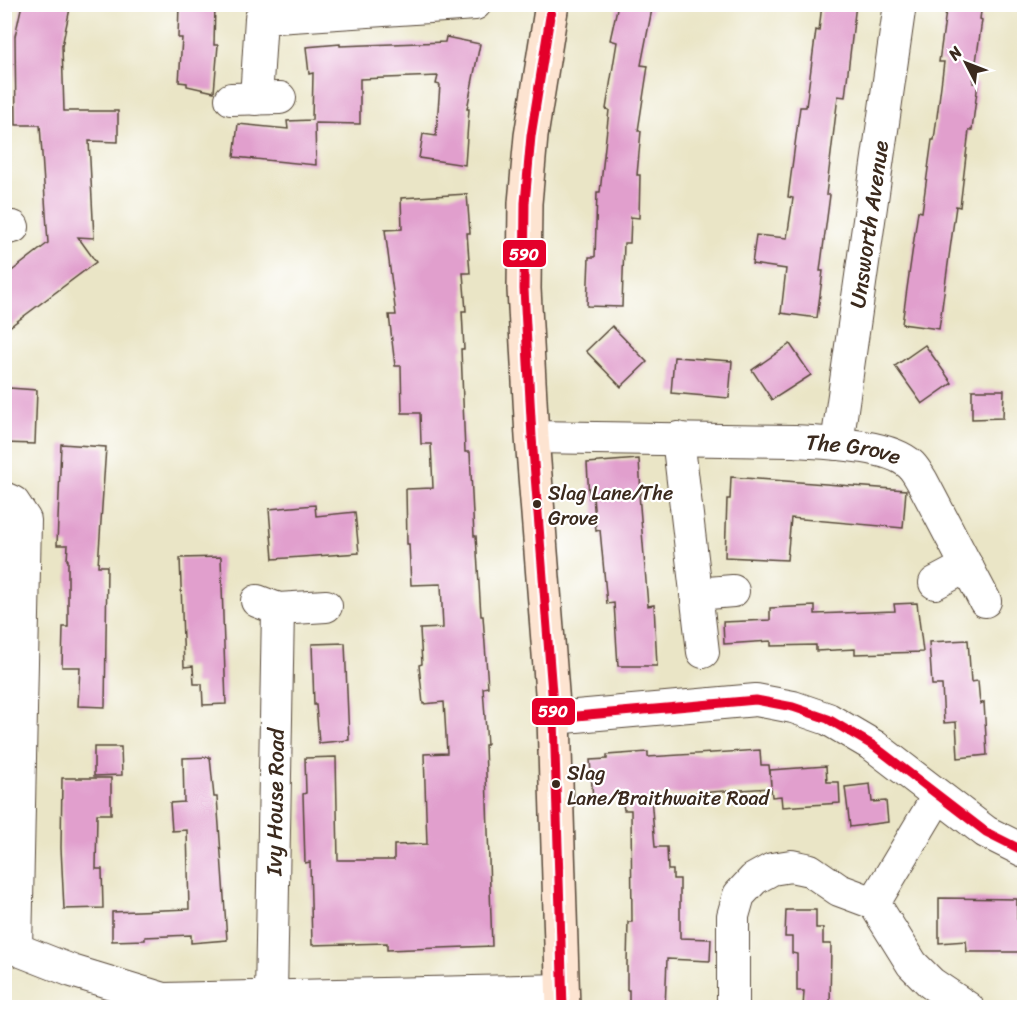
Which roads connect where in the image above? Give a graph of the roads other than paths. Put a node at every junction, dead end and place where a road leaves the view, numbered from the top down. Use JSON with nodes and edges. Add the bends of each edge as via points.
{"nodes":[{"id":1,"x":475,"y":4,"type":"edge"},
{"id":2,"x":552,"y":4,"type":"edge"},
{"id":3,"x":900,"y":4,"type":"edge"},
{"id":4,"x":256,"y":99,"type":"dead end"},
{"id":5,"x":532,"y":437,"type":"junction"},
{"id":6,"x":678,"y":438,"type":"junction"},
{"id":7,"x":837,"y":444,"type":"junction"},
{"id":8,"x":4,"y":498,"type":"edge"},
{"id":9,"x":967,"y":566,"type":"junction"},
{"id":10,"x":935,"y":583,"type":"dead end"},
{"id":11,"x":733,"y":591,"type":"dead end"},
{"id":12,"x":696,"y":594,"type":"junction"},
{"id":13,"x":985,"y":601,"type":"dead end"},
{"id":14,"x":326,"y":606,"type":"dead end"},
{"id":15,"x":703,"y":652,"type":"dead end"},
{"id":16,"x":554,"y":718,"type":"junction"},
{"id":17,"x":938,"y":796,"type":"junction"},
{"id":18,"x":1024,"y":851,"type":"edge"},
{"id":19,"x":874,"y":903,"type":"junction"},
{"id":20,"x":10,"y":948,"type":"edge"},
{"id":21,"x":271,"y":996,"type":"junction"},
{"id":22,"x":563,"y":999,"type":"edge"},
{"id":23,"x":733,"y":1008,"type":"edge"},
{"id":24,"x":968,"y":1008,"type":"edge"}],
"edges":[{"from":1,"to":4,"type":"street","via":[[261,18]]},
{"from":2,"to":5,"type":"street","via":[[531,136],[525,203],[524,289]]},
{"from":3,"to":7,"type":"street","name":"Unsworth Avenue"},
{"from":5,"to":6,"type":"street","name":"The Grove"},
{"from":5,"to":16,"type":"street"},
{"from":6,"to":7,"type":"street","name":"The Grove"},
{"from":6,"to":12,"type":"street"},
{"from":7,"to":9,"type":"street","name":"The Grove","via":[[890,452],[911,465]]},
{"from":8,"to":20,"type":"street","via":[[13,502],[25,520]]},
{"from":9,"to":10,"type":"street"},
{"from":9,"to":13,"type":"street","name":"The Grove"},
{"from":11,"to":12,"type":"street"},
{"from":12,"to":15,"type":"street"},
{"from":14,"to":21,"type":"street","name":"Ivy House Road","via":[[268,605]]},
{"from":16,"to":17,"type":"street","via":[[756,700],[793,707],[828,719],[874,746]]},
{"from":16,"to":22,"type":"street"},
{"from":17,"to":18,"type":"street","via":[[986,832]]},
{"from":17,"to":19,"type":"street"},
{"from":19,"to":23,"type":"street","via":[[839,890],[810,870],[791,866],[772,869],[754,879],[739,895],[733,916]]},
{"from":19,"to":24,"type":"street","via":[[912,964],[931,983]]},
{"from":20,"to":21,"type":"street","via":[[164,999]]},
{"from":21,"to":22,"type":"street"}]}
